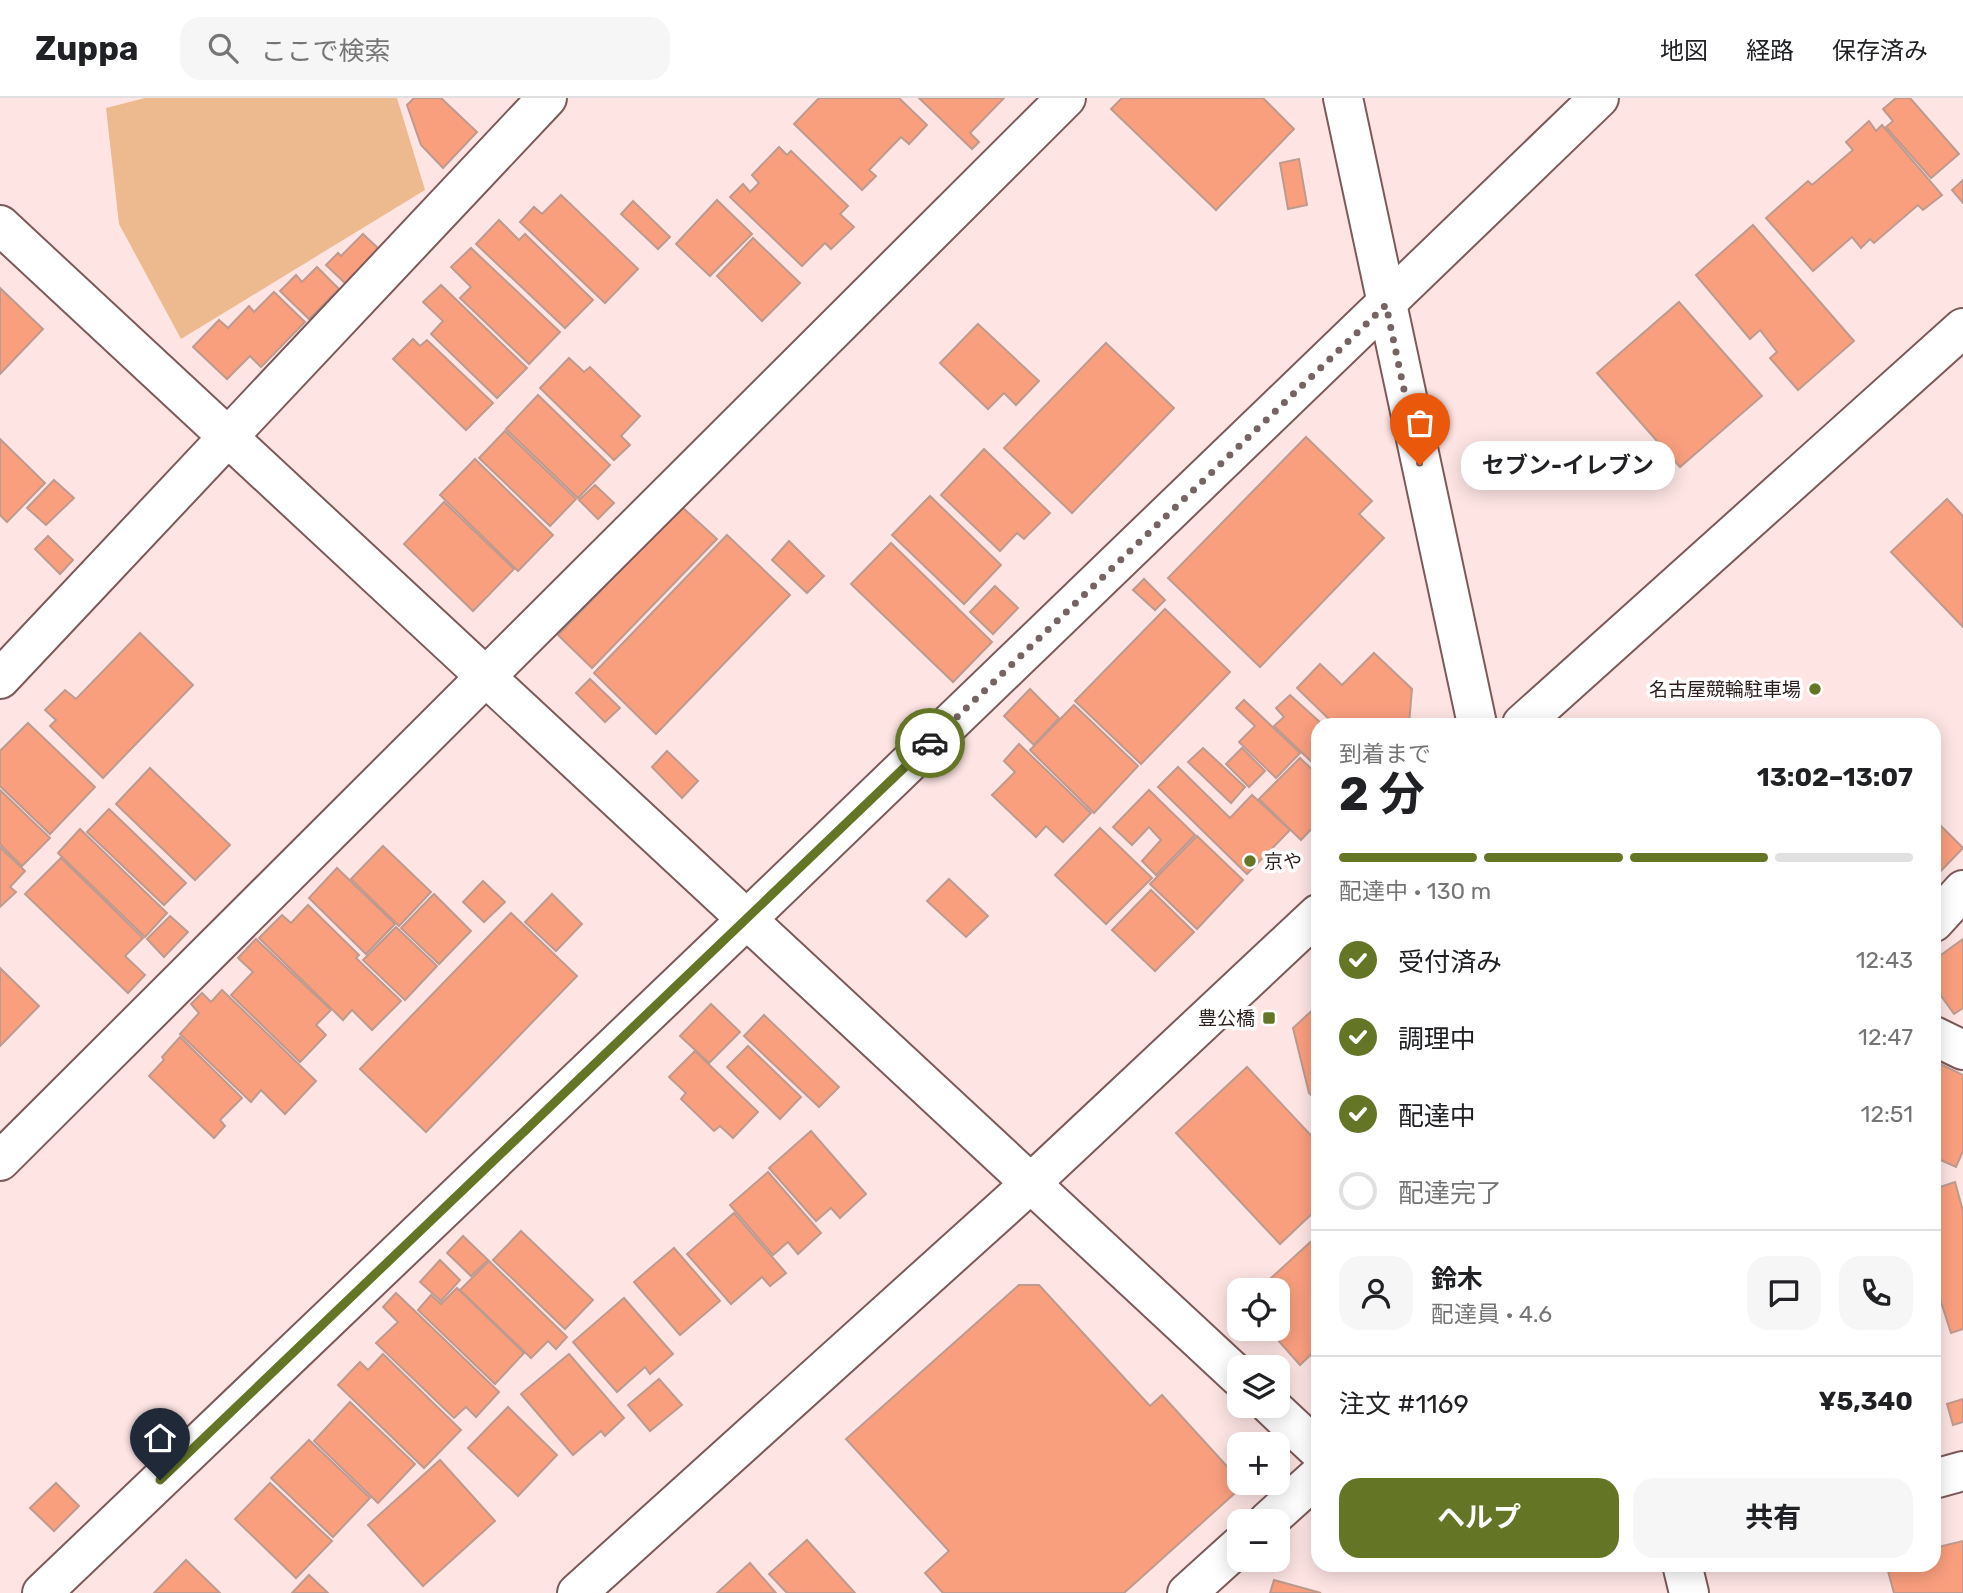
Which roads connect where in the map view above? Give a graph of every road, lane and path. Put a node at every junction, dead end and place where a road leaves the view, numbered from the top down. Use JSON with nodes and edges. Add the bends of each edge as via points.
{"nodes":[{"id":1,"x":547,"y":98,"type":"edge"},
{"id":2,"x":1066,"y":98,"type":"edge"},
{"id":3,"x":1343,"y":98,"type":"edge"},
{"id":4,"x":1600,"y":98,"type":"edge"},
{"id":5,"x":0,"y":225,"type":"edge"},
{"id":6,"x":1386,"y":305,"type":"junction"},
{"id":7,"x":1963,"y":328,"type":"edge"},
{"id":8,"x":228,"y":437,"type":"junction"},
{"id":9,"x":485,"y":677,"type":"junction"},
{"id":10,"x":0,"y":679,"type":"edge"},
{"id":11,"x":1476,"y":718,"type":"edge"},
{"id":12,"x":1529,"y":718,"type":"edge"},
{"id":13,"x":1963,"y":890,"type":"edge"},
{"id":14,"x":1941,"y":914,"type":"edge"},
{"id":15,"x":746,"y":920,"type":"junction"},
{"id":16,"x":1311,"y":921,"type":"edge"},
{"id":17,"x":1941,"y":1039,"type":"edge"},
{"id":18,"x":1963,"y":1050,"type":"edge"},
{"id":19,"x":0,"y":1161,"type":"edge"},
{"id":20,"x":1030,"y":1184,"type":"junction"},
{"id":21,"x":1227,"y":1366,"type":"edge"},
{"id":22,"x":1284,"y":1418,"type":"edge"},
{"id":23,"x":1311,"y":1443,"type":"edge"},
{"id":24,"x":1963,"y":1471,"type":"edge"},
{"id":25,"x":1941,"y":1477,"type":"edge"},
{"id":26,"x":1311,"y":1482,"type":"edge"},
{"id":27,"x":1281,"y":1509,"type":"edge"},
{"id":28,"x":1227,"y":1558,"type":"edge"},
{"id":29,"x":1684,"y":1572,"type":"edge"},
{"id":30,"x":1195,"y":1589,"type":"edge"},
{"id":31,"x":42,"y":1593,"type":"edge"},
{"id":32,"x":577,"y":1593,"type":"edge"},
{"id":33,"x":1689,"y":1593,"type":"edge"}],
"edges":[{"from":1,"to":8,"type":"street"},
{"from":2,"to":9,"type":"street"},
{"from":3,"to":6,"type":"street"},
{"from":4,"to":6,"type":"street"},
{"from":5,"to":8,"type":"street"},
{"from":6,"to":11,"type":"street"},
{"from":6,"to":15,"type":"street"},
{"from":7,"to":12,"type":"street"},
{"from":8,"to":9,"type":"street"},
{"from":8,"to":10,"type":"street"},
{"from":9,"to":15,"type":"street"},
{"from":9,"to":19,"type":"street"},
{"from":13,"to":14,"type":"street"},
{"from":15,"to":20,"type":"street"},
{"from":15,"to":31,"type":"street"},
{"from":16,"to":20,"type":"street"},
{"from":17,"to":18,"type":"street"},
{"from":20,"to":21,"type":"street"},
{"from":20,"to":32,"type":"street"},
{"from":22,"to":23,"type":"street"},
{"from":24,"to":25,"type":"street"},
{"from":26,"to":27,"type":"street"},
{"from":28,"to":30,"type":"street"},
{"from":29,"to":33,"type":"street"}]}
